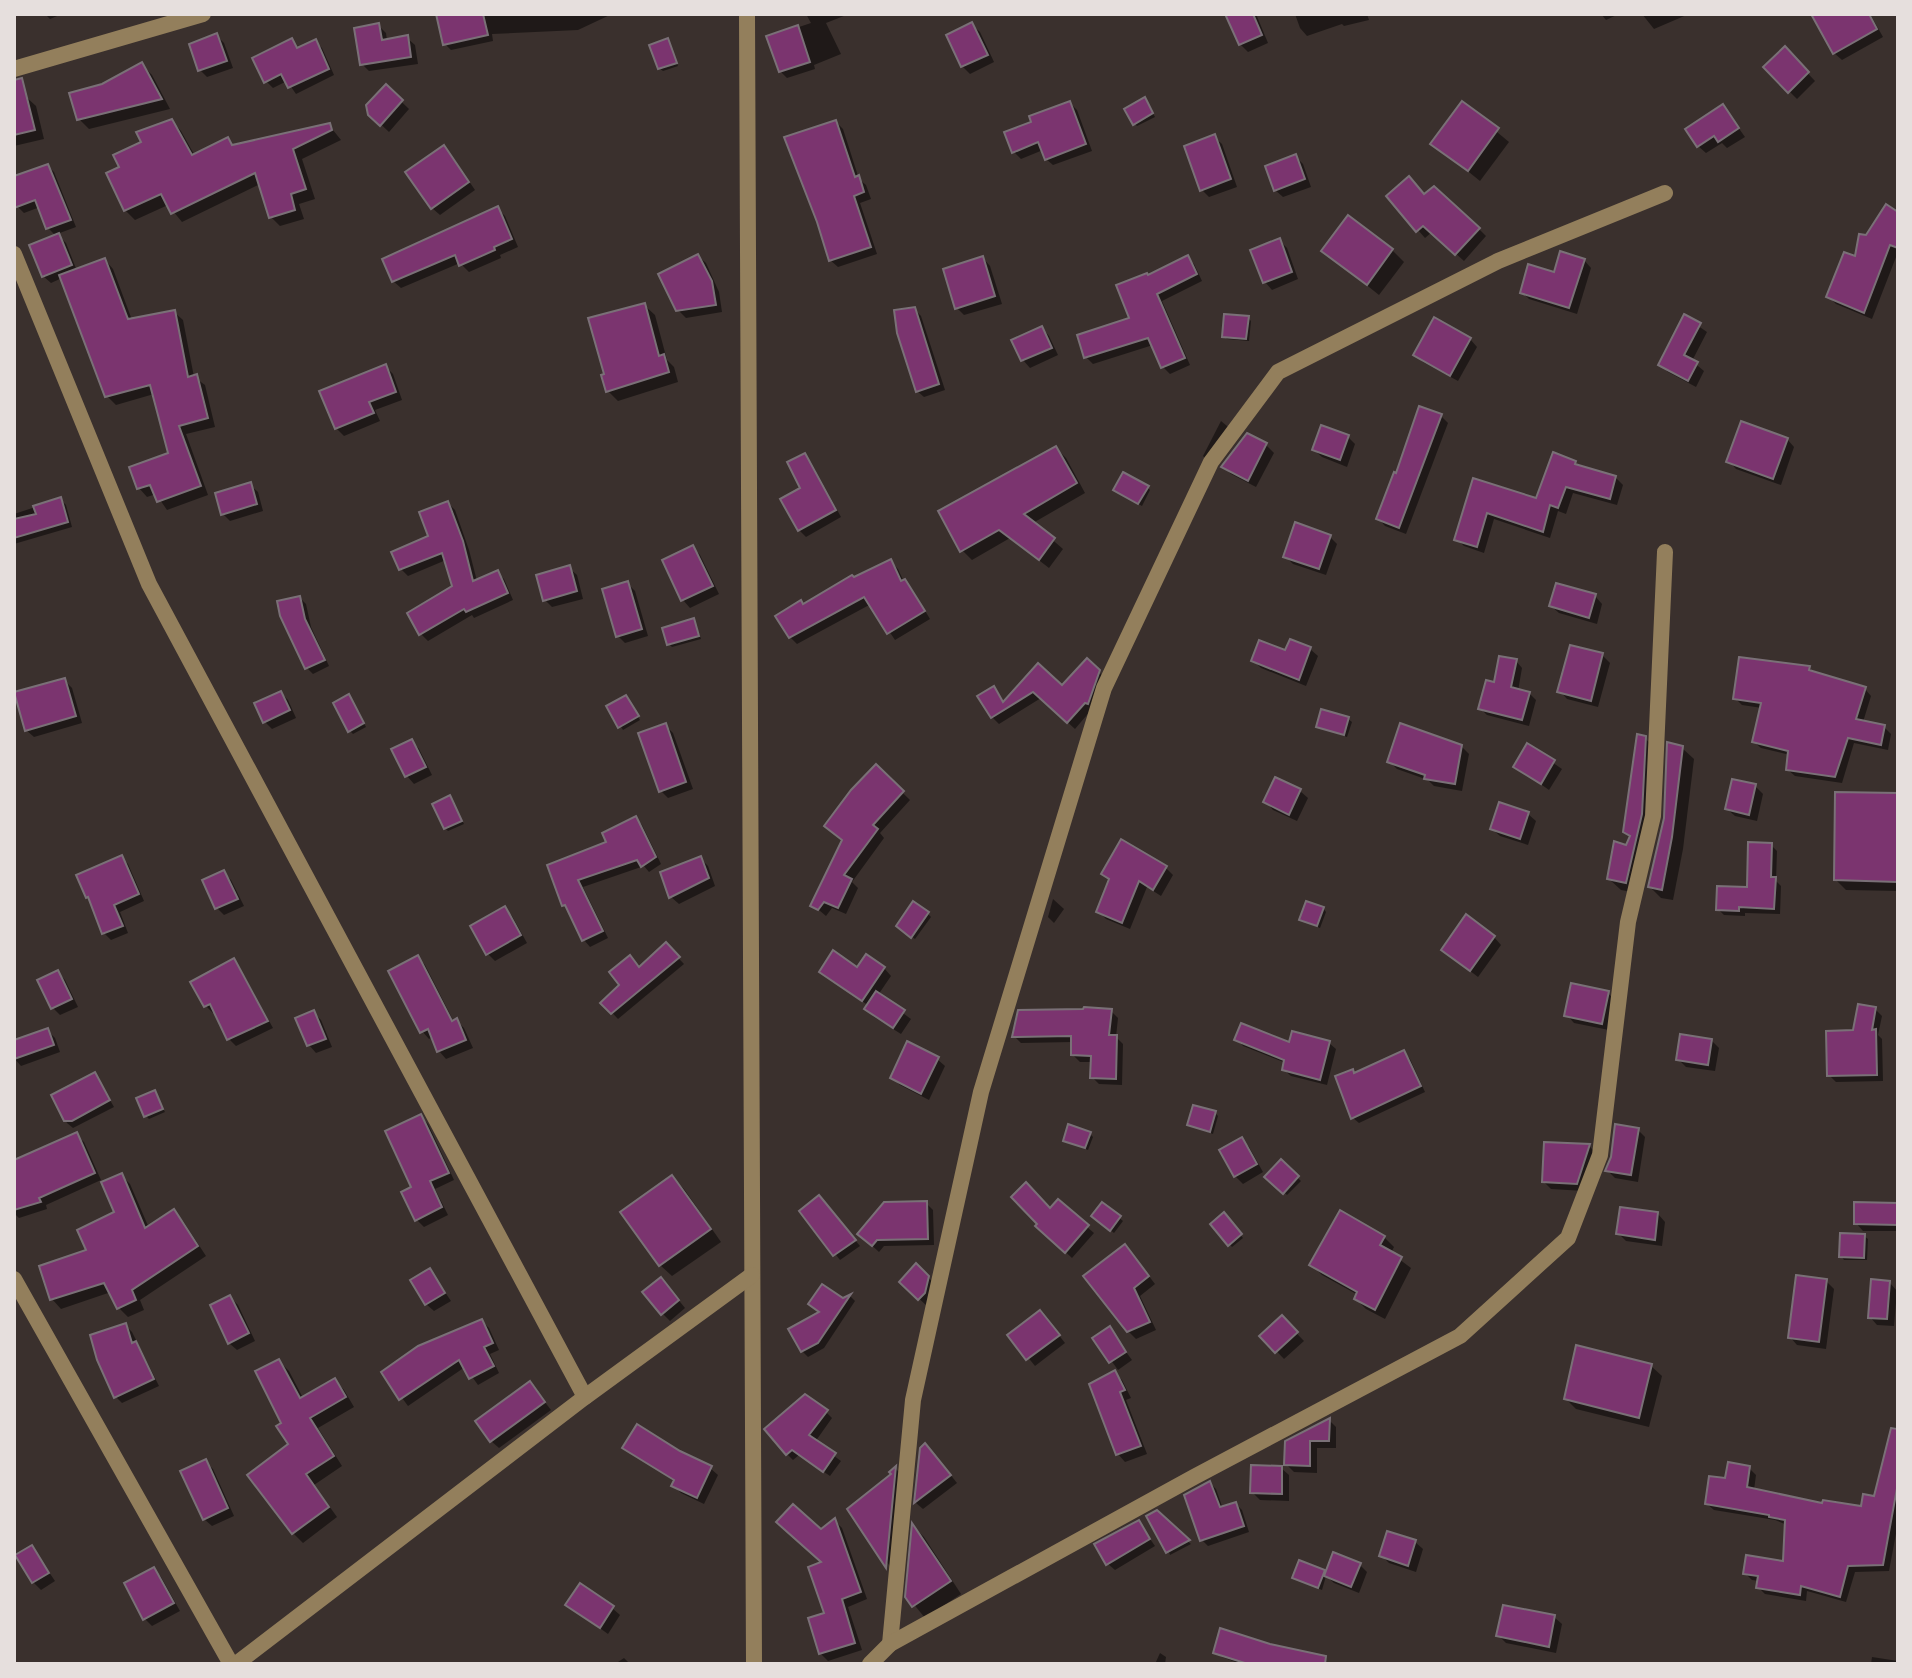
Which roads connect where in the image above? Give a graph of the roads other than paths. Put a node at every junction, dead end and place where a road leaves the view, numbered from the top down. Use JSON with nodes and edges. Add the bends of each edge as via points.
{"nodes":[{"id":1,"x":203,"y":14,"type":"edge"},
{"id":2,"x":747,"y":14,"type":"edge"},
{"id":3,"x":14,"y":69,"type":"edge"},
{"id":4,"x":1665,"y":193,"type":"dead end"},
{"id":5,"x":14,"y":254,"type":"edge"},
{"id":6,"x":1665,"y":552,"type":"dead end"},
{"id":7,"x":752,"y":1275,"type":"junction"},
{"id":8,"x":14,"y":1279,"type":"edge"},
{"id":9,"x":585,"y":1397,"type":"junction"},
{"id":10,"x":890,"y":1644,"type":"junction"},
{"id":11,"x":234,"y":1664,"type":"edge"},
{"id":12,"x":754,"y":1664,"type":"edge"},
{"id":13,"x":870,"y":1664,"type":"edge"}],
"edges":[{"from":1,"to":3,"type":"street"},
{"from":2,"to":7,"type":"street"},
{"from":4,"to":10,"type":"street","via":[[1498,261],[1278,372],[1211,462],[1104,688],[981,1092],[913,1400]]},
{"from":5,"to":9,"type":"street","via":[[149,584]]},
{"from":6,"to":10,"type":"street","via":[[1653,816],[1628,922],[1600,1155],[1568,1238],[1460,1336]]},
{"from":7,"to":9,"type":"street"},
{"from":7,"to":12,"type":"street"},
{"from":8,"to":11,"type":"street"},
{"from":9,"to":11,"type":"street"},
{"from":10,"to":13,"type":"street"}]}
